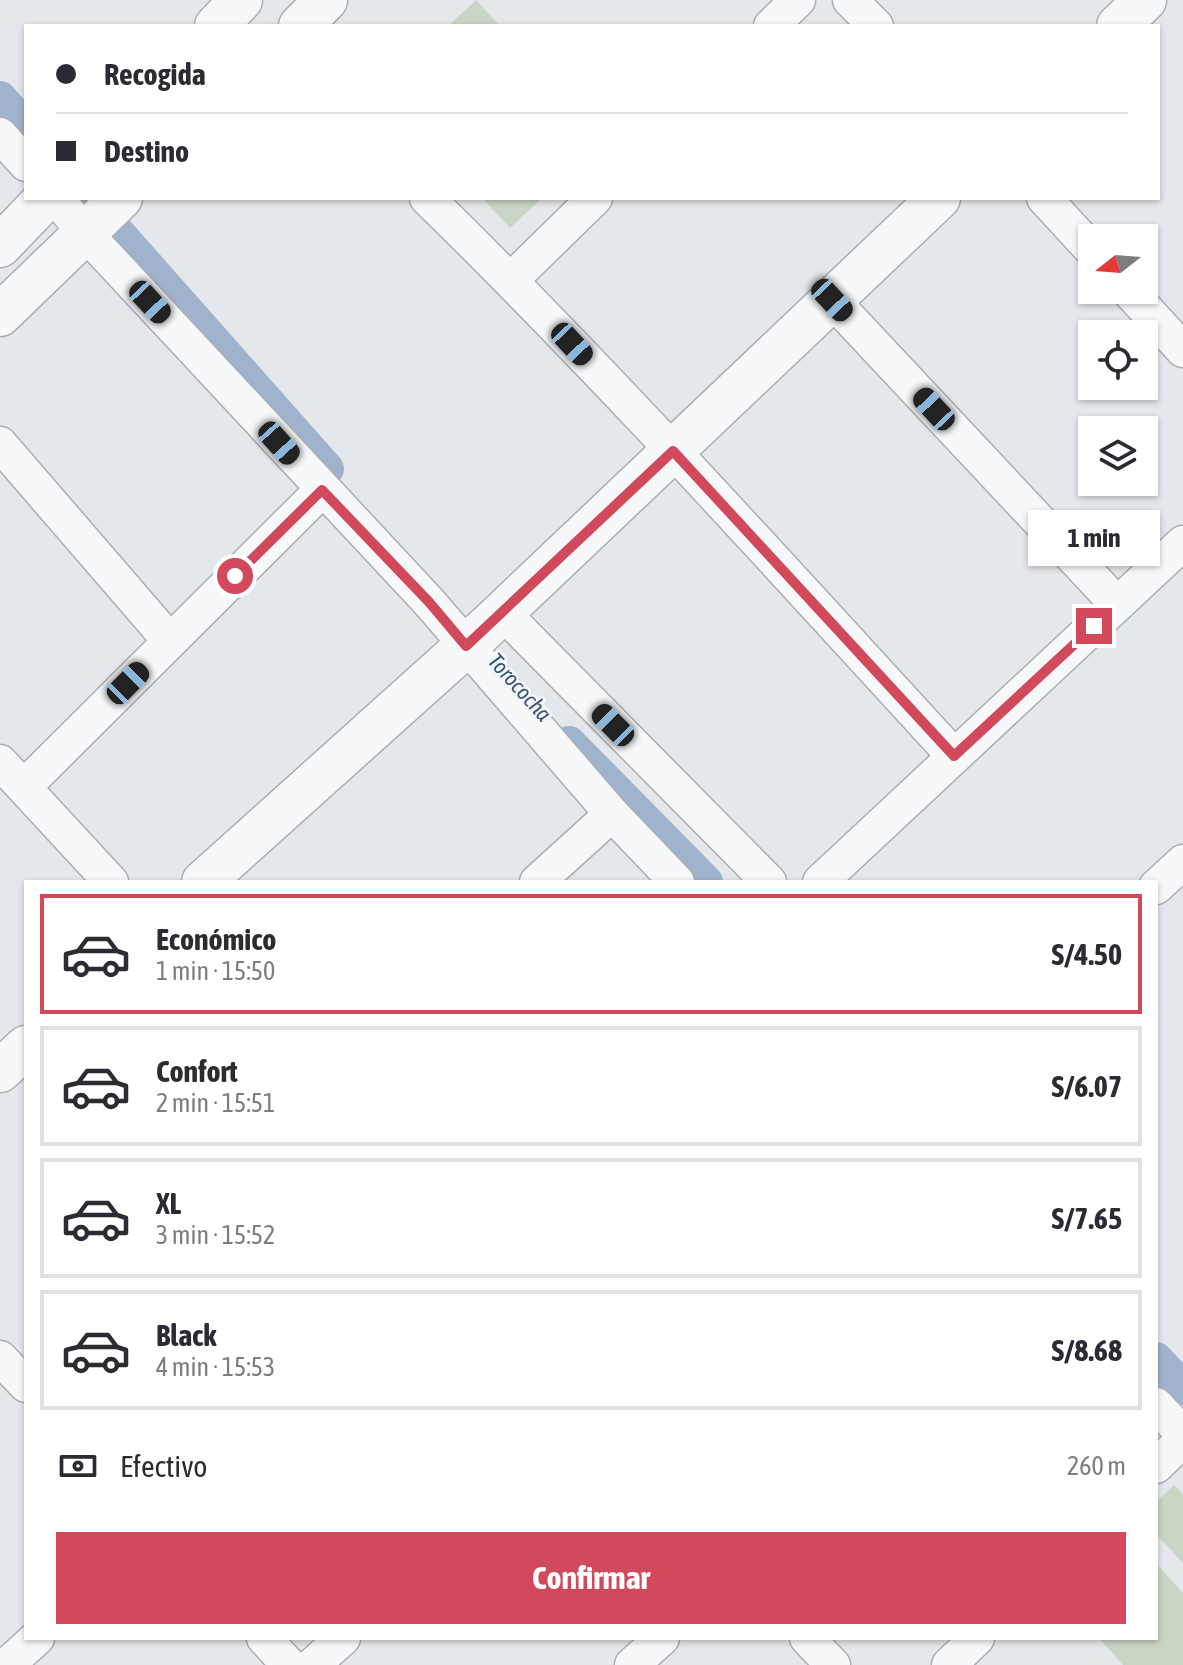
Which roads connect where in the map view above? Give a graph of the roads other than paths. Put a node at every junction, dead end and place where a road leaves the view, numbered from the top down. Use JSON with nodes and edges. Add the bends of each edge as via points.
{"nodes":[{"id":1,"x":326,"y":0,"type":"edge"},
{"id":2,"x":798,"y":0,"type":"edge"},
{"id":3,"x":850,"y":0,"type":"edge"},
{"id":4,"x":1145,"y":0,"type":"edge"},
{"id":5,"x":302,"y":24,"type":"edge"},
{"id":6,"x":773,"y":24,"type":"edge"},
{"id":7,"x":874,"y":24,"type":"edge"},
{"id":8,"x":1120,"y":24,"type":"edge"},
{"id":9,"x":0,"y":135,"type":"edge"},
{"id":10,"x":24,"y":162,"type":"edge"},
{"id":11,"x":44,"y":200,"type":"edge"},
{"id":12,"x":60,"y":200,"type":"edge"},
{"id":13,"x":429,"y":200,"type":"edge"},
{"id":14,"x":593,"y":200,"type":"edge"},
{"id":15,"x":937,"y":200,"type":"edge"},
{"id":16,"x":1046,"y":200,"type":"edge"},
{"id":17,"x":101,"y":219,"type":"edge"},
{"id":18,"x":1078,"y":235,"type":"edge"},
{"id":19,"x":0,"y":246,"type":"edge"},
{"id":20,"x":511,"y":280,"type":"junction"},
{"id":21,"x":832,"y":300,"type":"junction"},
{"id":22,"x":1141,"y":304,"type":"edge"},
{"id":23,"x":0,"y":315,"type":"edge"},
{"id":24,"x":1183,"y":350,"type":"edge"},
{"id":25,"x":0,"y":444,"type":"edge"},
{"id":26,"x":673,"y":451,"type":"junction"},
{"id":27,"x":322,"y":490,"type":"junction"},
{"id":28,"x":1183,"y":543,"type":"edge"},
{"id":29,"x":1117,"y":604,"type":"junction"},
{"id":30,"x":480,"y":632,"type":"junction"},
{"id":31,"x":170,"y":641,"type":"junction"},
{"id":32,"x":954,"y":756,"type":"junction"},
{"id":33,"x":0,"y":762,"type":"edge"},
{"id":34,"x":24,"y":787,"type":"junction"},
{"id":35,"x":612,"y":814,"type":"junction"},
{"id":36,"x":1183,"y":862,"type":"edge"},
{"id":37,"x":109,"y":880,"type":"edge"},
{"id":38,"x":205,"y":880,"type":"edge"},
{"id":39,"x":539,"y":880,"type":"edge"},
{"id":40,"x":675,"y":880,"type":"edge"},
{"id":41,"x":767,"y":880,"type":"edge"},
{"id":42,"x":822,"y":880,"type":"edge"},
{"id":43,"x":1158,"y":885,"type":"edge"},
{"id":44,"x":24,"y":1049,"type":"edge"},
{"id":45,"x":0,"y":1071,"type":"edge"},
{"id":46,"x":1158,"y":1407,"type":"edge"},
{"id":47,"x":1183,"y":1437,"type":"edge"},
{"id":48,"x":1158,"y":1464,"type":"edge"},
{"id":49,"x":35,"y":1640,"type":"edge"},
{"id":50,"x":266,"y":1640,"type":"edge"},
{"id":51,"x":341,"y":1640,"type":"edge"},
{"id":52,"x":660,"y":1640,"type":"edge"},
{"id":53,"x":809,"y":1640,"type":"edge"},
{"id":54,"x":975,"y":1640,"type":"edge"},
{"id":55,"x":7,"y":1665,"type":"edge"},
{"id":56,"x":289,"y":1665,"type":"edge"},
{"id":57,"x":313,"y":1665,"type":"edge"},
{"id":58,"x":632,"y":1665,"type":"edge"},
{"id":59,"x":833,"y":1665,"type":"edge"},
{"id":60,"x":949,"y":1665,"type":"edge"}],
"edges":[{"from":1,"to":5,"type":"street"},
{"from":2,"to":6,"type":"street"},
{"from":3,"to":7,"type":"street"},
{"from":4,"to":8,"type":"street"},
{"from":9,"to":10,"type":"street"},
{"from":11,"to":19,"type":"street"},
{"from":12,"to":17,"type":"street"},
{"from":13,"to":20,"type":"street"},
{"from":14,"to":20,"type":"street"},
{"from":15,"to":21,"type":"street"},
{"from":16,"to":18,"type":"street"},
{"from":17,"to":23,"type":"street"},
{"from":17,"to":27,"type":"street"},
{"from":20,"to":26,"type":"street"},
{"from":21,"to":26,"type":"street"},
{"from":21,"to":29,"type":"street"},
{"from":22,"to":24,"type":"street"},
{"from":25,"to":31,"type":"street"},
{"from":26,"to":30,"type":"street"},
{"from":26,"to":32,"type":"street"},
{"from":27,"to":30,"type":"street","via":[[429,602]]},
{"from":27,"to":31,"type":"street"},
{"from":28,"to":29,"type":"street"},
{"from":29,"to":32,"type":"street"},
{"from":30,"to":35,"type":"street"},
{"from":30,"to":38,"type":"street"},
{"from":30,"to":41,"type":"street"},
{"from":31,"to":34,"type":"street"},
{"from":32,"to":42,"type":"street"},
{"from":33,"to":34,"type":"street"},
{"from":34,"to":37,"type":"street"},
{"from":35,"to":39,"type":"street"},
{"from":35,"to":40,"type":"street"},
{"from":36,"to":43,"type":"street"},
{"from":44,"to":45,"type":"street"},
{"from":46,"to":47,"type":"street"},
{"from":47,"to":48,"type":"street"},
{"from":49,"to":55,"type":"street"},
{"from":50,"to":56,"type":"street"},
{"from":51,"to":57,"type":"street"},
{"from":52,"to":58,"type":"street"},
{"from":53,"to":59,"type":"street"},
{"from":54,"to":60,"type":"street"}]}
